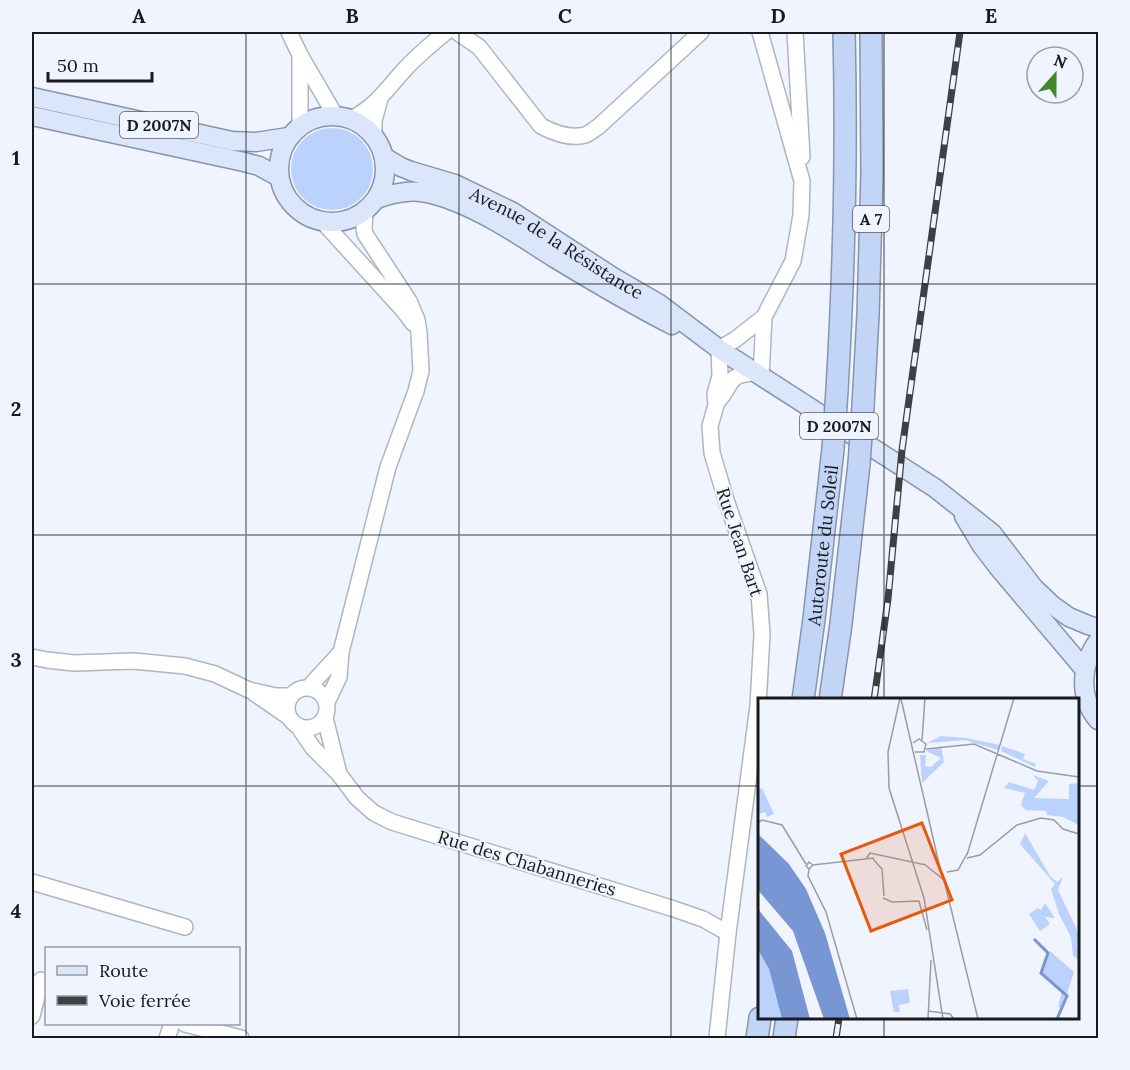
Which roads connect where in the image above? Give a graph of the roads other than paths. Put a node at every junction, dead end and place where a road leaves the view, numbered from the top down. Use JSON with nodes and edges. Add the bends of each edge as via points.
{"nodes":[{"id":1,"x":289,"y":32,"type":"edge"},
{"id":2,"x":446,"y":32,"type":"edge"},
{"id":3,"x":457,"y":32,"type":"edge"},
{"id":4,"x":701,"y":32,"type":"edge"},
{"id":5,"x":760,"y":32,"type":"edge"},
{"id":6,"x":795,"y":32,"type":"edge"},
{"id":7,"x":844,"y":32,"type":"edge"},
{"id":8,"x":871,"y":32,"type":"edge"},
{"id":9,"x":300,"y":55,"type":"junction"},
{"id":10,"x":32,"y":97,"type":"edge"},
{"id":11,"x":380,"y":98,"type":"junction"},
{"id":12,"x":32,"y":116,"type":"edge"},
{"id":13,"x":343,"y":117,"type":"junction"},
{"id":14,"x":294,"y":131,"type":"junction"},
{"id":15,"x":374,"y":135,"type":"junction"},
{"id":16,"x":384,"y":157,"type":"junction"},
{"id":17,"x":279,"y":177,"type":"junction"},
{"id":18,"x":802,"y":181,"type":"junction"},
{"id":19,"x":371,"y":205,"type":"junction"},
{"id":20,"x":323,"y":222,"type":"junction"},
{"id":21,"x":764,"y":317,"type":"junction"},
{"id":22,"x":419,"y":333,"type":"junction"},
{"id":23,"x":719,"y":349,"type":"junction"},
{"id":24,"x":758,"y":375,"type":"junction"},
{"id":25,"x":716,"y":405,"type":"junction"},
{"id":26,"x":957,"y":505,"type":"junction"},
{"id":27,"x":1098,"y":628,"type":"edge"},
{"id":28,"x":1098,"y":641,"type":"edge"},
{"id":29,"x":341,"y":652,"type":"junction"},
{"id":30,"x":32,"y":657,"type":"edge"},
{"id":31,"x":1085,"y":670,"type":"junction"},
{"id":32,"x":309,"y":687,"type":"junction"},
{"id":33,"x":249,"y":690,"type":"junction"},
{"id":34,"x":290,"y":696,"type":"junction"},
{"id":35,"x":758,"y":698,"type":"edge"},
{"id":36,"x":803,"y":698,"type":"edge"},
{"id":37,"x":830,"y":698,"type":"edge"},
{"id":38,"x":327,"y":702,"type":"junction"},
{"id":39,"x":758,"y":706,"type":"edge"},
{"id":40,"x":325,"y":718,"type":"junction"},
{"id":41,"x":1098,"y":720,"type":"edge"},
{"id":42,"x":294,"y":722,"type":"junction"},
{"id":43,"x":339,"y":774,"type":"junction"},
{"id":44,"x":32,"y":882,"type":"edge"},
{"id":45,"x":185,"y":927,"type":"dead end"},
{"id":46,"x":728,"y":933,"type":"junction"},
{"id":47,"x":40,"y":980,"type":"edge"},
{"id":48,"x":32,"y":1016,"type":"edge"},
{"id":49,"x":760,"y":1019,"type":"edge"},
{"id":50,"x":787,"y":1019,"type":"edge"},
{"id":51,"x":192,"y":1025,"type":"edge"},
{"id":52,"x":241,"y":1038,"type":"edge"},
{"id":53,"x":717,"y":1038,"type":"edge"},
{"id":54,"x":757,"y":1038,"type":"edge"},
{"id":55,"x":784,"y":1038,"type":"edge"}],
"edges":[{"from":1,"to":9,"type":"street"},
{"from":2,"to":11,"type":"street","via":[[418,55]]},
{"from":3,"to":4,"type":"street","via":[[479,47],[541,126],[555,134],[586,135]]},
{"from":5,"to":18,"type":"street"},
{"from":6,"to":18,"type":"street"},
{"from":7,"to":36,"type":"highway","name":"Autoroute du Soleil","number":"A 7","bridge":true,"via":[[846,172],[837,390]]},
{"from":8,"to":37,"type":"highway","name":"Autoroute du Soleil","number":"A 7","bridge":true,"via":[[872,174],[863,406]]},
{"from":9,"to":13,"type":"street"},
{"from":9,"to":14,"type":"street"},
{"from":10,"to":14,"type":"main road","number":"D 2007N","via":[[232,141],[255,142]]},
{"from":11,"to":13,"type":"street","via":[[372,106]]},
{"from":11,"to":15,"type":"street"},
{"from":12,"to":17,"type":"main road","number":"D 2007N","via":[[244,162]]},
{"from":13,"to":14,"type":"main road","via":[[310,119]]},
{"from":13,"to":15,"type":"main road","via":[[363,125]]},
{"from":14,"to":17,"type":"main road","via":[[282,149]]},
{"from":15,"to":16,"type":"main road"},
{"from":16,"to":19,"type":"main road","via":[[385,178]]},
{"from":16,"to":23,"type":"main road","name":"Avenue de la Résistance","number":"D 2007N","via":[[411,171],[455,184],[513,212],[658,303]]},
{"from":17,"to":20,"type":"main road","via":[[291,203],[305,215]]},
{"from":18,"to":21,"type":"street","via":[[793,261]]},
{"from":19,"to":20,"type":"main road","via":[[345,221]]},
{"from":19,"to":22,"type":"street","via":[[365,234],[409,301]]},
{"from":19,"to":23,"type":"main road","name":"Avenue de la Résistance","number":"D 2007N","via":[[393,193],[421,192],[467,206],[649,313]]},
{"from":20,"to":22,"type":"street","via":[[404,311]]},
{"from":21,"to":23,"type":"street"},
{"from":21,"to":24,"type":"street"},
{"from":22,"to":29,"type":"street","via":[[421,371],[417,391],[388,467]]},
{"from":23,"to":24,"type":"main road","name":"Avenue de la Résistance","number":"D 2007N"},
{"from":23,"to":25,"type":"street","name":"Rue Jean Bart"},
{"from":24,"to":25,"type":"street","name":"Rue Jean Bart","via":[[741,374],[733,379]]},
{"from":24,"to":26,"type":"main road","name":"Avenue de la Résistance","number":"D 2007N"},
{"from":25,"to":35,"type":"street","name":"Rue Jean Bart","via":[[710,426],[712,453],[759,594],[762,634]]},
{"from":26,"to":27,"type":"main road","name":"Avenue de la Résistance","number":"D 2007N","via":[[992,533],[1046,599],[1069,617]]},
{"from":26,"to":31,"type":"main road","name":"Avenue de la Résistance","number":"D 2007N","via":[[998,567]]},
{"from":28,"to":31,"type":"main road"},
{"from":29,"to":32,"type":"street"},
{"from":29,"to":38,"type":"street","via":[[339,677]]},
{"from":30,"to":33,"type":"street","via":[[74,663],[168,664],[215,674]]},
{"from":31,"to":41,"type":"main road","via":[[1085,694]]},
{"from":32,"to":34,"type":"street"},
{"from":32,"to":38,"type":"street","via":[[324,695]]},
{"from":33,"to":34,"type":"street"},
{"from":33,"to":42,"type":"street"},
{"from":34,"to":42,"type":"street","via":[[287,710]]},
{"from":38,"to":40,"type":"street"},
{"from":39,"to":46,"type":"street","name":"Rue Jean Bart"},
{"from":40,"to":42,"type":"street","via":[[313,728]]},
{"from":40,"to":43,"type":"street","name":"Rue des Chabanneries"},
{"from":42,"to":43,"type":"street","name":"Rue des Chabanneries"},
{"from":43,"to":46,"type":"street","name":"Rue des Chabanneries","via":[[357,798],[392,822],[671,908]]},
{"from":44,"to":45,"type":"street"},
{"from":46,"to":53,"type":"street","name":"Rue Jean Bart"},
{"from":47,"to":48,"type":"street"},
{"from":49,"to":54,"type":"highway"},
{"from":50,"to":55,"type":"highway"},
{"from":51,"to":52,"type":"street"}]}
